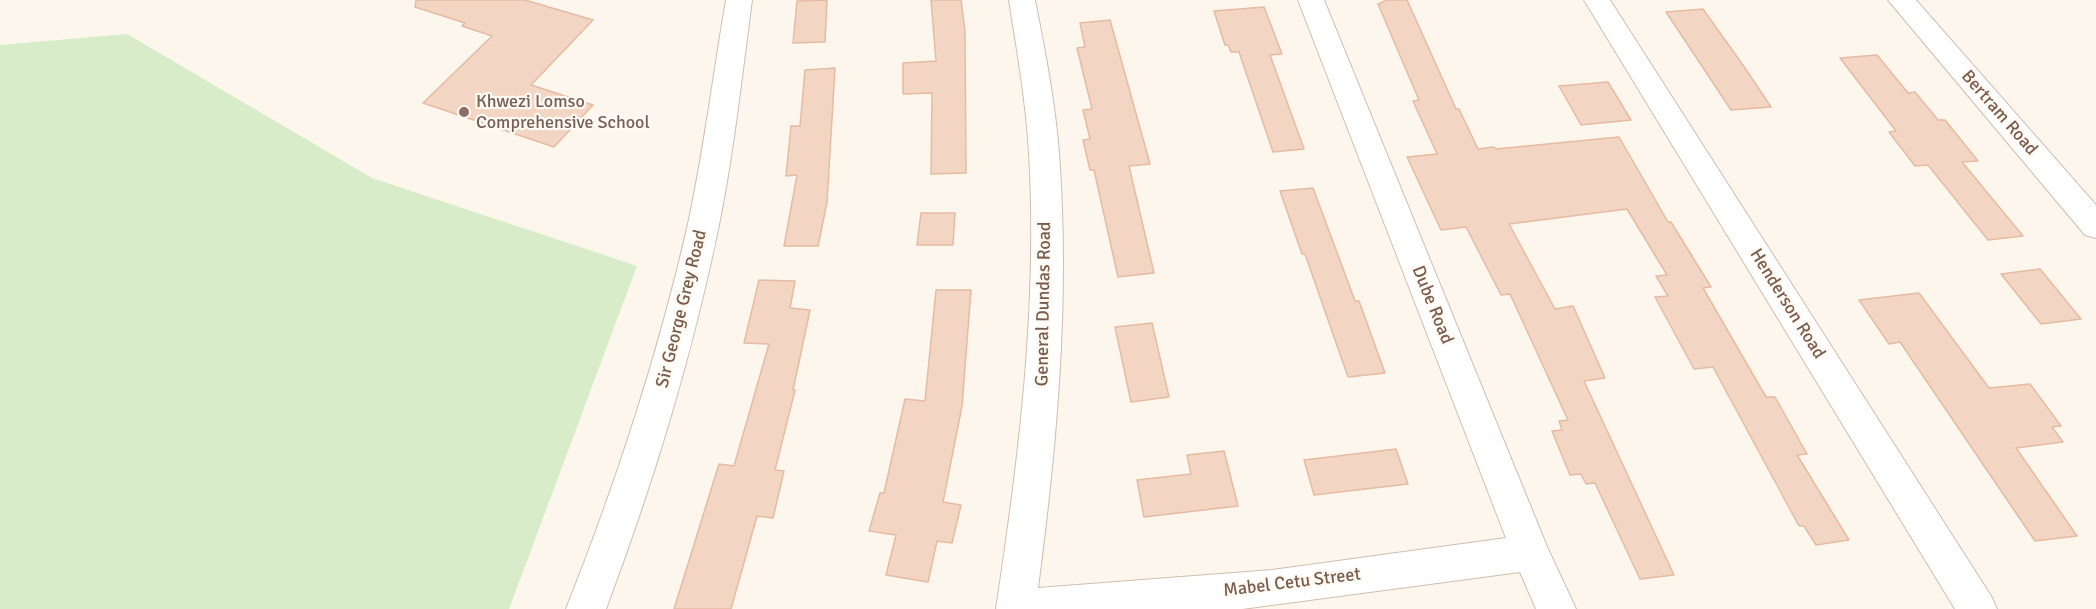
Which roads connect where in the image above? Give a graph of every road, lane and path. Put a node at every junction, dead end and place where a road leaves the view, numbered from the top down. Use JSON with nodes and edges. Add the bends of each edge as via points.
{"nodes":[{"id":1,"x":739,"y":0,"type":"edge"},
{"id":2,"x":1022,"y":0,"type":"edge"},
{"id":3,"x":1311,"y":0,"type":"edge"},
{"id":4,"x":1597,"y":0,"type":"edge"},
{"id":5,"x":1901,"y":0,"type":"edge"},
{"id":6,"x":2096,"y":226,"type":"edge"},
{"id":7,"x":1531,"y":553,"type":"junction"},
{"id":8,"x":586,"y":609,"type":"edge"},
{"id":9,"x":1016,"y":609,"type":"edge"},
{"id":10,"x":1556,"y":609,"type":"edge"},
{"id":11,"x":1977,"y":609,"type":"edge"}],
"edges":[{"from":1,"to":8,"type":"street","name":"Sir George Grey Road","via":[[703,223],[679,327],[615,537]]},
{"from":2,"to":9,"type":"street","name":"General Dundas Road","via":[[1042,120],[1046,266],[1037,462]]},
{"from":3,"to":7,"type":"street","name":"Dube Road"},
{"from":4,"to":11,"type":"street","name":"Henderson Road"},
{"from":5,"to":6,"type":"street","name":"Bertram Road"},
{"from":7,"to":9,"type":"street","name":"Mabel Cetu Street","via":[[1272,588]]},
{"from":7,"to":10,"type":"street","name":"Dube Road"}]}
